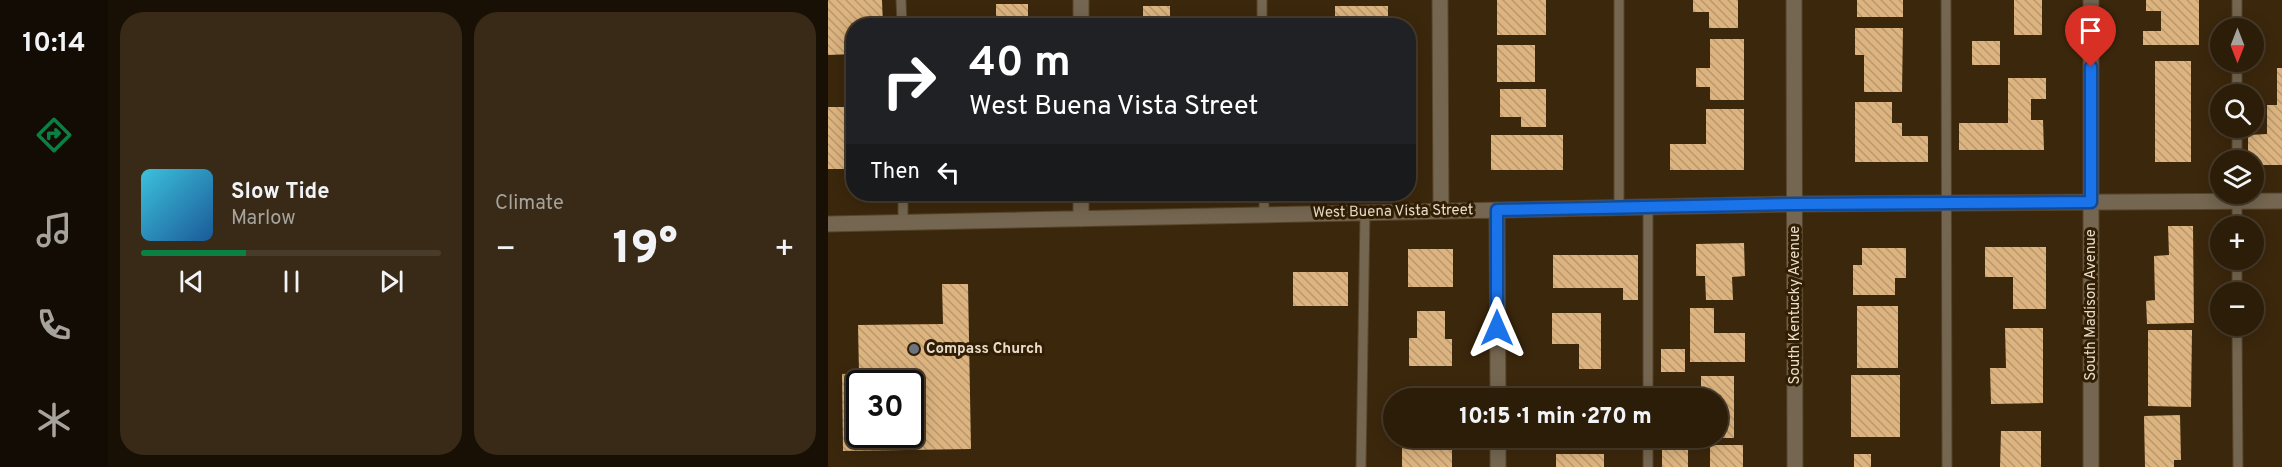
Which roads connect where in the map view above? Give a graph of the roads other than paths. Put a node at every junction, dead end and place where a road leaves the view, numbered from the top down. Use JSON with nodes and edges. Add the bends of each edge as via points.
{"nodes":[{"id":1,"x":902,"y":0,"type":"edge"},
{"id":2,"x":1081,"y":0,"type":"edge"},
{"id":3,"x":1262,"y":0,"type":"edge"},
{"id":4,"x":1440,"y":0,"type":"edge"},
{"id":5,"x":1619,"y":0,"type":"edge"},
{"id":6,"x":1794,"y":0,"type":"edge"},
{"id":7,"x":1946,"y":0,"type":"edge"},
{"id":8,"x":2091,"y":0,"type":"edge"},
{"id":9,"x":2237,"y":0,"type":"edge"},
{"id":10,"x":902,"y":18,"type":"edge"},
{"id":11,"x":1081,"y":18,"type":"edge"},
{"id":12,"x":1262,"y":18,"type":"edge"},
{"id":13,"x":2237,"y":18,"type":"edge"},
{"id":14,"x":2210,"y":198,"type":"edge"},
{"id":15,"x":2264,"y":199,"type":"edge"},
{"id":16,"x":903,"y":201,"type":"edge"},
{"id":17,"x":1081,"y":201,"type":"edge"},
{"id":18,"x":1264,"y":201,"type":"edge"},
{"id":19,"x":2282,"y":201,"type":"edge"},
{"id":20,"x":2091,"y":202,"type":"junction"},
{"id":21,"x":1947,"y":203,"type":"junction"},
{"id":22,"x":1795,"y":204,"type":"junction"},
{"id":23,"x":1619,"y":207,"type":"junction"},
{"id":24,"x":1648,"y":207,"type":"junction"},
{"id":25,"x":1497,"y":210,"type":"junction"},
{"id":26,"x":1441,"y":211,"type":"junction"},
{"id":27,"x":1365,"y":212,"type":"junction"},
{"id":28,"x":1264,"y":215,"type":"junction"},
{"id":29,"x":1081,"y":219,"type":"junction"},
{"id":30,"x":903,"y":223,"type":"junction"},
{"id":31,"x":828,"y":224,"type":"edge"},
{"id":32,"x":2237,"y":336,"type":"edge"},
{"id":33,"x":1498,"y":388,"type":"edge"},
{"id":34,"x":1648,"y":388,"type":"edge"},
{"id":35,"x":1498,"y":448,"type":"edge"},
{"id":36,"x":1648,"y":448,"type":"edge"},
{"id":37,"x":1361,"y":467,"type":"edge"},
{"id":38,"x":1498,"y":467,"type":"edge"},
{"id":39,"x":1648,"y":467,"type":"edge"},
{"id":40,"x":1795,"y":467,"type":"edge"},
{"id":41,"x":1947,"y":467,"type":"edge"},
{"id":42,"x":2091,"y":467,"type":"edge"},
{"id":43,"x":2238,"y":467,"type":"edge"}],
"edges":[{"from":1,"to":10,"type":"lane"},
{"from":2,"to":11,"type":"street"},
{"from":3,"to":12,"type":"lane"},
{"from":4,"to":26,"type":"street"},
{"from":5,"to":23,"type":"lane"},
{"from":6,"to":22,"type":"street","name":"South Kentucky Avenue"},
{"from":7,"to":21,"type":"lane"},
{"from":8,"to":20,"type":"street","name":"South Madison Avenue"},
{"from":9,"to":13,"type":"lane"},
{"from":14,"to":20,"type":"street","name":"West Buena Vista Street"},
{"from":15,"to":19,"type":"street","name":"West Buena Vista Street"},
{"from":16,"to":30,"type":"lane"},
{"from":17,"to":29,"type":"street"},
{"from":18,"to":28,"type":"lane"},
{"from":20,"to":21,"type":"street","name":"West Buena Vista Street"},
{"from":20,"to":42,"type":"street","name":"South Madison Avenue"},
{"from":21,"to":22,"type":"street","name":"West Buena Vista Street"},
{"from":21,"to":41,"type":"lane"},
{"from":22,"to":24,"type":"street","name":"West Buena Vista Street"},
{"from":22,"to":40,"type":"street","name":"South Kentucky Avenue"},
{"from":23,"to":24,"type":"street","name":"West Buena Vista Street"},
{"from":23,"to":25,"type":"street","name":"West Buena Vista Street"},
{"from":24,"to":34,"type":"lane"},
{"from":25,"to":26,"type":"street","name":"West Buena Vista Street"},
{"from":25,"to":33,"type":"street"},
{"from":26,"to":27,"type":"street","name":"West Buena Vista Street"},
{"from":27,"to":28,"type":"street","name":"West Buena Vista Street"},
{"from":27,"to":37,"type":"lane"},
{"from":28,"to":29,"type":"street","name":"West Buena Vista Street"},
{"from":29,"to":30,"type":"street","name":"West Buena Vista Street"},
{"from":30,"to":31,"type":"street","name":"West Buena Vista Street"},
{"from":32,"to":43,"type":"lane"},
{"from":35,"to":38,"type":"street"},
{"from":36,"to":39,"type":"lane"}]}
